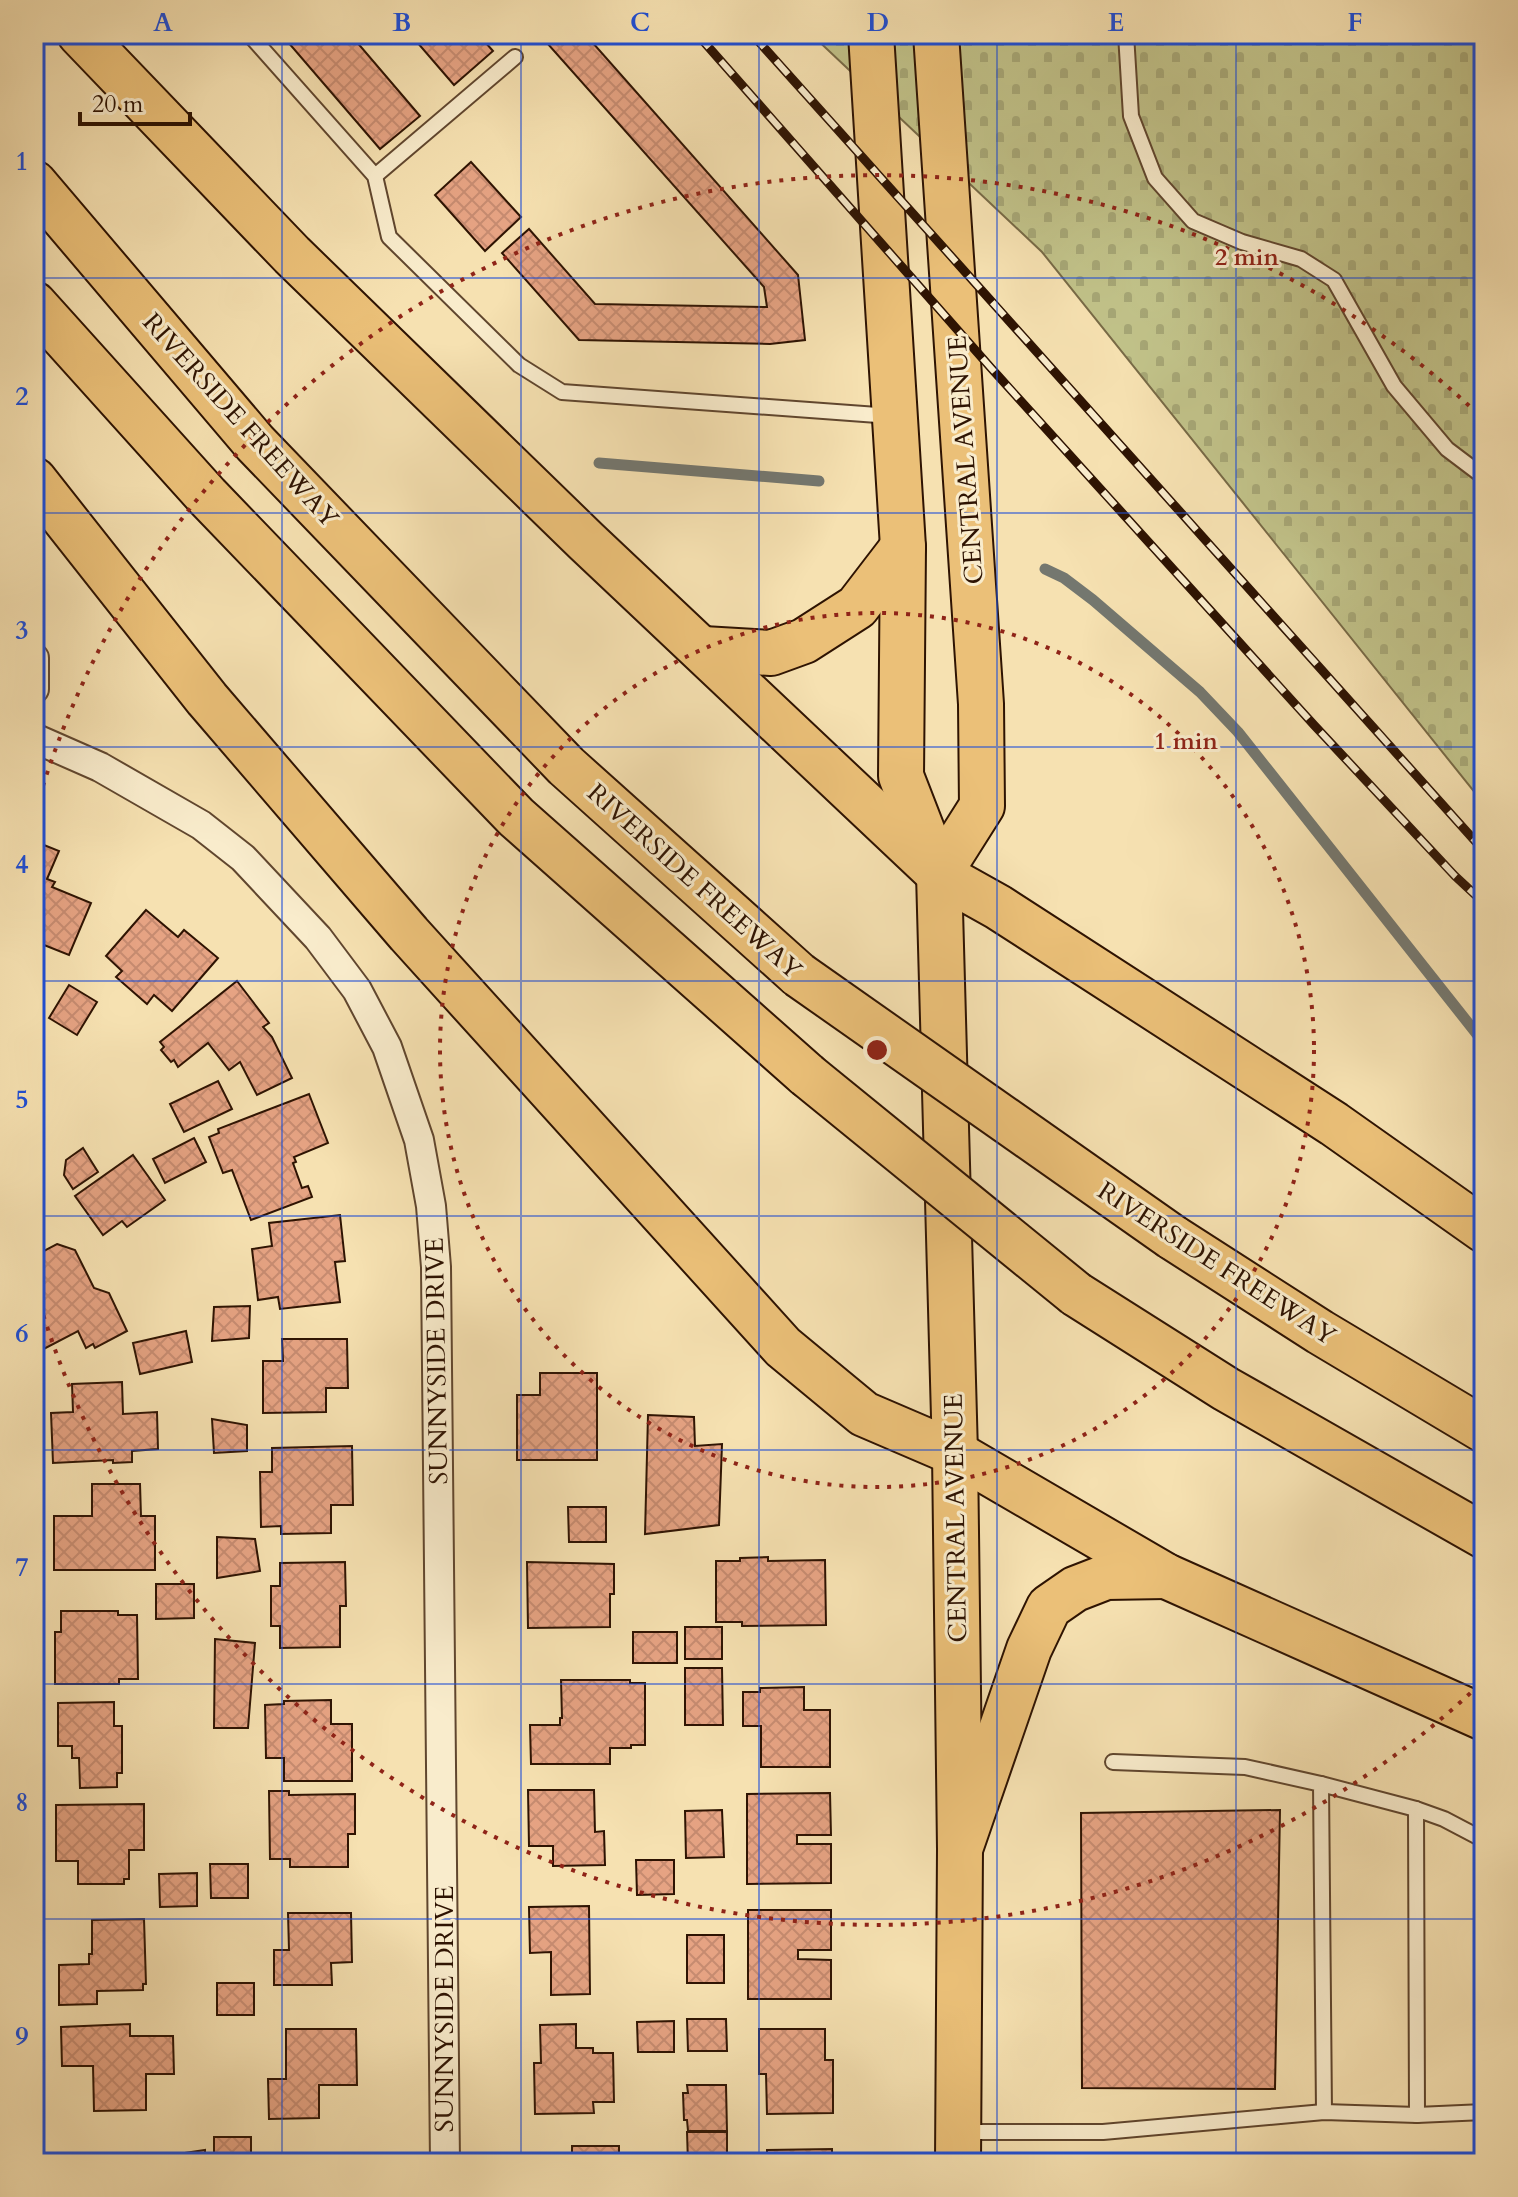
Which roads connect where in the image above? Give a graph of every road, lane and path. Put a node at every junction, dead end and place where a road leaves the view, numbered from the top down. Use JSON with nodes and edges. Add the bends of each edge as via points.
{"nodes":[{"id":1,"x":80,"y":34,"type":"edge"},
{"id":2,"x":249,"y":34,"type":"edge"},
{"id":3,"x":871,"y":34,"type":"edge"},
{"id":4,"x":936,"y":34,"type":"edge"},
{"id":5,"x":1126,"y":34,"type":"edge"},
{"id":6,"x":515,"y":57,"type":"dead end"},
{"id":7,"x":375,"y":176,"type":"junction"},
{"id":8,"x":34,"y":183,"type":"edge"},
{"id":9,"x":34,"y":304,"type":"edge"},
{"id":10,"x":895,"y":417,"type":"junction"},
{"id":11,"x":1484,"y":477,"type":"edge"},
{"id":12,"x":34,"y":480,"type":"edge"},
{"id":13,"x":903,"y":547,"type":"junction"},
{"id":14,"x":703,"y":649,"type":"junction"},
{"id":15,"x":34,"y":658,"type":"edge"},
{"id":16,"x":34,"y":689,"type":"edge"},
{"id":17,"x":34,"y":738,"type":"edge"},
{"id":18,"x":939,"y":874,"type":"junction"},
{"id":19,"x":1484,"y":1230,"type":"edge"},
{"id":20,"x":1484,"y":1430,"type":"edge"},
{"id":21,"x":955,"y":1453,"type":"junction"},
{"id":22,"x":1484,"y":1536,"type":"edge"},
{"id":23,"x":1166,"y":1576,"type":"junction"},
{"id":24,"x":1484,"y":1718,"type":"edge"},
{"id":25,"x":1113,"y":1762,"type":"dead end"},
{"id":26,"x":1321,"y":1784,"type":"junction"},
{"id":27,"x":1416,"y":1809,"type":"junction"},
{"id":28,"x":1484,"y":1840,"type":"edge"},
{"id":29,"x":960,"y":1849,"type":"junction"},
{"id":30,"x":1324,"y":2112,"type":"junction"},
{"id":31,"x":1484,"y":2112,"type":"edge"},
{"id":32,"x":1417,"y":2115,"type":"junction"},
{"id":33,"x":958,"y":2148,"type":"edge"},
{"id":34,"x":445,"y":2163,"type":"edge"}],
"edges":[{"from":1,"to":14,"type":"main road","via":[[292,255]]},
{"from":2,"to":7,"type":"lane"},
{"from":3,"to":10,"type":"main road","name":"CENTRAL AVENUE"},
{"from":4,"to":18,"type":"main road","name":"CENTRAL AVENUE","via":[[981,704],[982,806]]},
{"from":5,"to":11,"type":"lane","via":[[1131,116],[1155,178],[1193,221],[1301,259],[1334,280],[1394,386],[1447,449]]},
{"from":6,"to":7,"type":"lane"},
{"from":7,"to":10,"type":"lane","via":[[389,237],[519,365],[562,392]]},
{"from":8,"to":20,"type":"main road","name":"RIVERSIDE FREEWAY","bridge":true,"via":[[255,443],[566,766],[799,975],[1172,1237]]},
{"from":9,"to":22,"type":"main road","bridge":true,"via":[[207,496],[516,817],[807,1075],[1076,1294],[1226,1389]]},
{"from":10,"to":13,"type":"main road","name":"CENTRAL AVENUE"},
{"from":12,"to":21,"type":"main road","via":[[207,699],[409,934],[783,1347],[864,1414]]},
{"from":13,"to":14,"type":"main road","via":[[857,607],[804,641],[771,653]]},
{"from":13,"to":18,"type":"main road","name":"CENTRAL AVENUE","via":[[901,776]]},
{"from":14,"to":18,"type":"main road"},
{"from":15,"to":16,"type":"street"},
{"from":17,"to":34,"type":"street","name":"SUNNYSIDE DRIVE","via":[[100,767],[201,825],[243,858],[318,938],[357,990],[387,1047],[419,1140],[436,1267]]},
{"from":18,"to":19,"type":"main road","via":[[1334,1124]]},
{"from":18,"to":21,"type":"main road","name":"CENTRAL AVENUE"},
{"from":21,"to":23,"type":"main road"},
{"from":21,"to":29,"type":"main road","name":"CENTRAL AVENUE"},
{"from":23,"to":24,"type":"main road"},
{"from":23,"to":29,"type":"main road","via":[[1106,1577],[1049,1607],[1029,1649]]},
{"from":25,"to":26,"type":"lane","via":[[1245,1767]]},
{"from":26,"to":27,"type":"lane"},
{"from":26,"to":30,"type":"lane"},
{"from":27,"to":28,"type":"lane"},
{"from":27,"to":32,"type":"lane"},
{"from":29,"to":33,"type":"main road","name":"CENTRAL AVENUE"},
{"from":30,"to":32,"type":"lane"},
{"from":30,"to":33,"type":"lane"},
{"from":31,"to":32,"type":"lane"}]}
